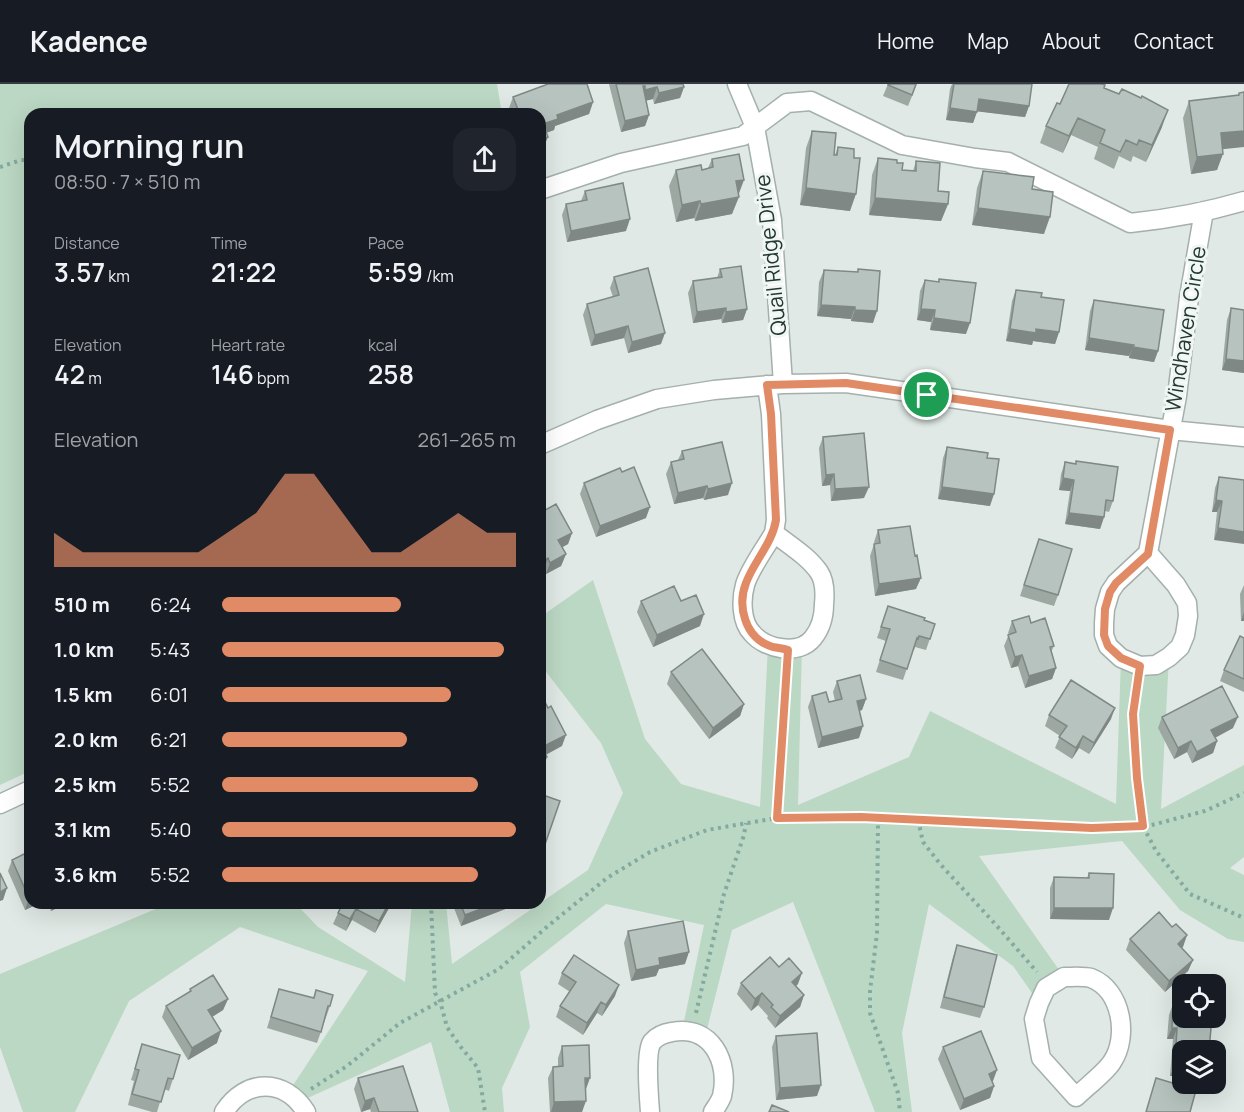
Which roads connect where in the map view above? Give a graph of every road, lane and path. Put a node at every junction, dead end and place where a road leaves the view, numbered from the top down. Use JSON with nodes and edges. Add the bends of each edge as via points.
{"nodes":[{"id":1,"x":737,"y":84,"type":"edge"},
{"id":2,"x":755,"y":127,"type":"junction"},
{"id":3,"x":24,"y":160,"type":"edge"},
{"id":4,"x":0,"y":167,"type":"edge"},
{"id":5,"x":546,"y":188,"type":"edge"},
{"id":6,"x":1244,"y":201,"type":"edge"},
{"id":7,"x":1204,"y":211,"type":"junction"},
{"id":8,"x":775,"y":384,"type":"junction"},
{"id":9,"x":1170,"y":430,"type":"junction"},
{"id":10,"x":1244,"y":437,"type":"edge"},
{"id":11,"x":546,"y":442,"type":"edge"},
{"id":12,"x":774,"y":532,"type":"junction"},
{"id":13,"x":1148,"y":554,"type":"junction"},
{"id":14,"x":788,"y":650,"type":"junction"},
{"id":15,"x":1140,"y":666,"type":"junction"},
{"id":16,"x":24,"y":793,"type":"edge"},
{"id":17,"x":1244,"y":793,"type":"edge"},
{"id":18,"x":0,"y":804,"type":"edge"},
{"id":19,"x":777,"y":818,"type":"junction"},
{"id":20,"x":878,"y":818,"type":"junction"},
{"id":21,"x":918,"y":820,"type":"junction"},
{"id":22,"x":746,"y":824,"type":"junction"},
{"id":23,"x":1143,"y":826,"type":"junction"},
{"id":24,"x":431,"y":909,"type":"edge"},
{"id":25,"x":1244,"y":918,"type":"edge"},
{"id":26,"x":1050,"y":986,"type":"junction"},
{"id":27,"x":440,"y":1001,"type":"junction"},
{"id":28,"x":691,"y":1031,"type":"junction"},
{"id":29,"x":300,"y":1105,"type":"edge"},
{"id":30,"x":1076,"y":1105,"type":"edge"},
{"id":31,"x":224,"y":1112,"type":"edge"},
{"id":32,"x":485,"y":1112,"type":"edge"},
{"id":33,"x":650,"y":1112,"type":"edge"},
{"id":34,"x":713,"y":1112,"type":"edge"},
{"id":35,"x":900,"y":1112,"type":"edge"}],
"edges":[{"from":1,"to":2,"type":"street","name":"Quail Ridge Drive"},
{"from":2,"to":5,"type":"street","via":[[743,136],[621,163]]},
{"from":2,"to":7,"type":"street","via":[[788,103],[810,101],[902,146],[1008,162],[1130,223]]},
{"from":2,"to":8,"type":"street","name":"Quail Ridge Drive","via":[[772,220]]},
{"from":3,"to":4,"type":"path"},
{"from":6,"to":7,"type":"street"},
{"from":7,"to":9,"type":"street","name":"Windhaven Circle"},
{"from":8,"to":9,"type":"street","via":[[846,383]]},
{"from":8,"to":11,"type":"street","via":[[657,399]]},
{"from":8,"to":12,"type":"street","name":"Quail Ridge Drive","via":[[771,414]]},
{"from":9,"to":10,"type":"street"},
{"from":9,"to":13,"type":"street","name":"Windhaven Circle"},
{"from":12,"to":14,"type":"street","via":[[746,582],[743,614],[751,633],[768,645]]},
{"from":12,"to":14,"type":"street","via":[[809,561],[823,580],[822,623],[812,639]]},
{"from":13,"to":15,"type":"street","via":[[1116,583],[1105,609],[1104,635],[1108,646],[1121,658]]},
{"from":13,"to":15,"type":"street","via":[[1176,585],[1188,616],[1180,647],[1156,665]]},
{"from":14,"to":19,"type":"path"},
{"from":15,"to":23,"type":"path","via":[[1133,714]]},
{"from":16,"to":18,"type":"street"},
{"from":17,"to":23,"type":"path","via":[[1205,811]]},
{"from":19,"to":20,"type":"path"},
{"from":19,"to":22,"type":"path"},
{"from":20,"to":21,"type":"path"},
{"from":20,"to":35,"type":"path","via":[[877,933],[870,1013],[898,1093]]},
{"from":21,"to":23,"type":"path","via":[[1092,828]]},
{"from":21,"to":26,"type":"path","via":[[923,842],[941,865]]},
{"from":22,"to":27,"type":"path","via":[[707,830],[650,852],[608,878],[499,969]]},
{"from":22,"to":28,"type":"path","via":[[724,894]]},
{"from":23,"to":25,"type":"path","via":[[1156,851],[1190,894]]},
{"from":24,"to":27,"type":"path","via":[[435,993]]},
{"from":26,"to":30,"type":"street","via":[[1034,1019],[1041,1058]]},
{"from":26,"to":30,"type":"street","via":[[1064,978],[1089,978],[1102,984],[1114,998],[1121,1017],[1119,1047],[1112,1063]]},
{"from":27,"to":29,"type":"path","via":[[400,1023]]},
{"from":27,"to":32,"type":"path","via":[[447,1027],[478,1068]]},
{"from":28,"to":33,"type":"street","via":[[661,1035],[651,1043]]},
{"from":28,"to":34,"type":"street","via":[[705,1037],[721,1061],[724,1084]]},
{"from":29,"to":31,"type":"street","via":[[288,1093],[266,1085],[250,1088]]}]}
